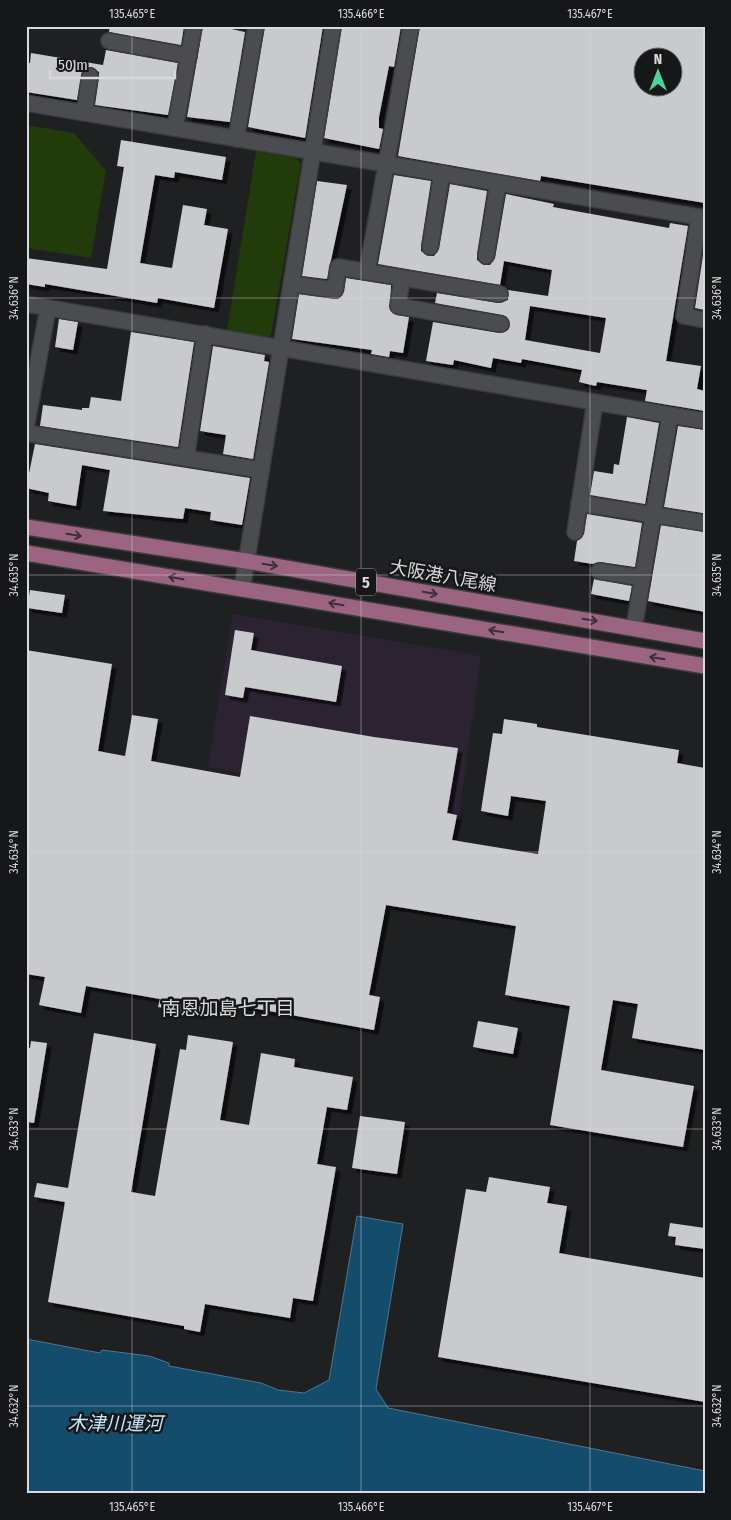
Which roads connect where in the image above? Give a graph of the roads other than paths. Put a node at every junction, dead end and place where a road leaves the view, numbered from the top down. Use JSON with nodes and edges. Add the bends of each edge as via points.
{"nodes":[{"id":1,"x":194,"y":26,"type":"edge"},
{"id":2,"x":256,"y":26,"type":"edge"},
{"id":3,"x":333,"y":26,"type":"edge"},
{"id":4,"x":411,"y":26,"type":"edge"},
{"id":5,"x":109,"y":41,"type":"dead end"},
{"id":6,"x":189,"y":56,"type":"junction"},
{"id":7,"x":90,"y":76,"type":"dead end"},
{"id":8,"x":26,"y":103,"type":"edge"},
{"id":9,"x":84,"y":113,"type":"junction"},
{"id":10,"x":175,"y":128,"type":"junction"},
{"id":11,"x":236,"y":139,"type":"junction"},
{"id":12,"x":312,"y":151,"type":"junction"},
{"id":13,"x":388,"y":165,"type":"junction"},
{"id":14,"x":442,"y":174,"type":"junction"},
{"id":15,"x":498,"y":183,"type":"junction"},
{"id":16,"x":702,"y":217,"type":"edge"},
{"id":17,"x":430,"y":247,"type":"dead end"},
{"id":18,"x":486,"y":256,"type":"dead end"},
{"id":19,"x":367,"y":272,"type":"junction"},
{"id":20,"x":402,"y":278,"type":"junction"},
{"id":21,"x":292,"y":284,"type":"junction"},
{"id":22,"x":500,"y":294,"type":"dead end"},
{"id":23,"x":26,"y":304,"type":"edge"},
{"id":24,"x":48,"y":308,"type":"junction"},
{"id":25,"x":705,"y":320,"type":"edge"},
{"id":26,"x":501,"y":324,"type":"dead end"},
{"id":27,"x":205,"y":334,"type":"junction"},
{"id":28,"x":282,"y":348,"type":"junction"},
{"id":29,"x":28,"y":400,"type":"edge"},
{"id":30,"x":595,"y":402,"type":"junction"},
{"id":31,"x":670,"y":415,"type":"junction"},
{"id":32,"x":705,"y":421,"type":"edge"},
{"id":33,"x":26,"y":428,"type":"edge"},
{"id":34,"x":26,"y":433,"type":"edge"},
{"id":35,"x":186,"y":458,"type":"junction"},
{"id":36,"x":261,"y":470,"type":"junction"},
{"id":37,"x":579,"y":503,"type":"junction"},
{"id":38,"x":653,"y":515,"type":"junction"},
{"id":39,"x":705,"y":523,"type":"edge"},
{"id":40,"x":26,"y":527,"type":"edge"},
{"id":41,"x":575,"y":532,"type":"dead end"},
{"id":42,"x":26,"y":553,"type":"edge"},
{"id":43,"x":246,"y":561,"type":"junction"},
{"id":44,"x":599,"y":571,"type":"dead end"},
{"id":45,"x":643,"y":578,"type":"junction"},
{"id":46,"x":242,"y":589,"type":"junction"},
{"id":47,"x":634,"y":628,"type":"junction"},
{"id":48,"x":705,"y":641,"type":"edge"},
{"id":49,"x":705,"y":666,"type":"edge"}],
"edges":[{"from":1,"to":6,"type":"street"},
{"from":2,"to":11,"type":"street"},
{"from":3,"to":12,"type":"street"},
{"from":4,"to":13,"type":"street"},
{"from":5,"to":6,"type":"street"},
{"from":6,"to":10,"type":"street"},
{"from":7,"to":9,"type":"street"},
{"from":8,"to":9,"type":"street"},
{"from":9,"to":10,"type":"street"},
{"from":10,"to":11,"type":"street"},
{"from":11,"to":12,"type":"street"},
{"from":12,"to":13,"type":"street"},
{"from":12,"to":21,"type":"street"},
{"from":13,"to":14,"type":"street"},
{"from":13,"to":19,"type":"street"},
{"from":14,"to":15,"type":"street"},
{"from":14,"to":17,"type":"street"},
{"from":15,"to":16,"type":"street"},
{"from":15,"to":18,"type":"street"},
{"from":16,"to":25,"type":"street","via":[[684,316]]},
{"from":19,"to":20,"type":"street"},
{"from":19,"to":21,"type":"street","via":[[338,266],[335,290]]},
{"from":20,"to":22,"type":"street"},
{"from":20,"to":26,"type":"street","via":[[398,306]]},
{"from":21,"to":28,"type":"street"},
{"from":23,"to":24,"type":"street"},
{"from":24,"to":27,"type":"street"},
{"from":24,"to":29,"type":"street"},
{"from":27,"to":28,"type":"street"},
{"from":27,"to":35,"type":"street"},
{"from":28,"to":30,"type":"street"},
{"from":28,"to":36,"type":"street"},
{"from":29,"to":33,"type":"street"},
{"from":30,"to":31,"type":"street"},
{"from":30,"to":37,"type":"street"},
{"from":31,"to":32,"type":"street"},
{"from":31,"to":38,"type":"street"},
{"from":34,"to":35,"type":"street"},
{"from":35,"to":36,"type":"street"},
{"from":36,"to":43,"type":"street"},
{"from":37,"to":38,"type":"street"},
{"from":37,"to":41,"type":"street"},
{"from":38,"to":39,"type":"street"},
{"from":38,"to":45,"type":"street"},
{"from":40,"to":43,"type":"main road","name":"大阪港八尾線","number":"5","one_way":true},
{"from":46,"to":42,"type":"main road","number":"5","one_way":true},
{"from":43,"to":46,"type":"street"},
{"from":43,"to":47,"type":"main road","name":"大阪港八尾線","number":"5","one_way":true},
{"from":44,"to":45,"type":"street"},
{"from":45,"to":47,"type":"street"},
{"from":49,"to":46,"type":"main road","number":"5","one_way":true},
{"from":47,"to":48,"type":"main road","name":"大阪港八尾線","number":"5"}]}
